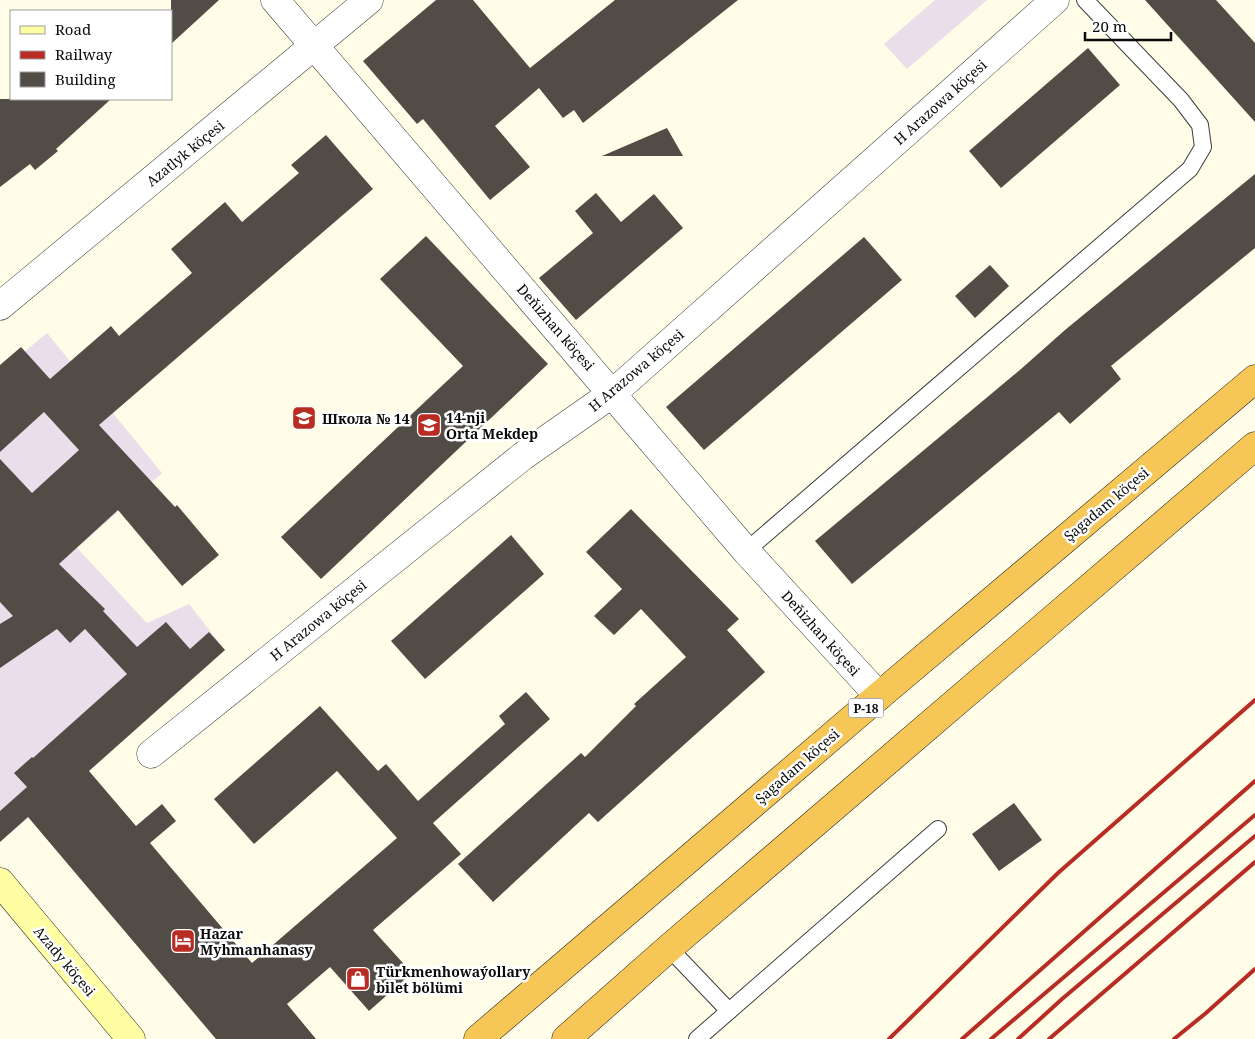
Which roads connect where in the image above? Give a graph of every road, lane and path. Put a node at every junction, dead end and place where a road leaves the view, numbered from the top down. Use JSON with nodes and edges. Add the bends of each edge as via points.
{"nodes":[{"id":1,"x":275,"y":0,"type":"edge"},
{"id":2,"x":370,"y":0,"type":"edge"},
{"id":3,"x":1055,"y":0,"type":"edge"},
{"id":4,"x":1085,"y":0,"type":"edge"},
{"id":5,"x":315,"y":46,"type":"junction"},
{"id":6,"x":0,"y":306,"type":"edge"},
{"id":7,"x":1255,"y":379,"type":"edge"},
{"id":8,"x":613,"y":393,"type":"junction"},
{"id":9,"x":1255,"y":446,"type":"edge"},
{"id":10,"x":746,"y":551,"type":"junction"},
{"id":11,"x":879,"y":696,"type":"junction"},
{"id":12,"x":151,"y":754,"type":"dead end"},
{"id":13,"x":938,"y":829,"type":"dead end"},
{"id":14,"x":0,"y":882,"type":"edge"},
{"id":15,"x":669,"y":948,"type":"junction"},
{"id":16,"x":729,"y":1011,"type":"junction"},
{"id":17,"x":130,"y":1039,"type":"edge"},
{"id":18,"x":478,"y":1039,"type":"edge"},
{"id":19,"x":566,"y":1039,"type":"edge"},
{"id":20,"x":696,"y":1039,"type":"edge"}],
"edges":[{"from":1,"to":5,"type":"street","name":"Deňizhan köçesi"},
{"from":2,"to":5,"type":"street","name":"Azatlyk köçesi"},
{"from":3,"to":8,"type":"street","name":"H Arazowa köçesi"},
{"from":4,"to":10,"type":"lane","via":[[1181,100],[1200,125],[1203,147],[1190,169]]},
{"from":5,"to":6,"type":"street","name":"Azatlyk köçesi"},
{"from":5,"to":8,"type":"street","name":"Deňizhan köçesi"},
{"from":7,"to":11,"type":"highway","name":"Şagadam köçesi","number":"P-18"},
{"from":8,"to":10,"type":"street","name":"Deňizhan köçesi"},
{"from":8,"to":12,"type":"street","name":"H Arazowa köçesi","via":[[523,456]]},
{"from":9,"to":15,"type":"highway"},
{"from":10,"to":11,"type":"street","name":"Deňizhan köçesi"},
{"from":11,"to":18,"type":"highway","name":"Şagadam köçesi","number":"P-18"},
{"from":13,"to":16,"type":"lane"},
{"from":14,"to":17,"type":"main road","name":"Azady köçesi"},
{"from":15,"to":16,"type":"lane"},
{"from":15,"to":19,"type":"highway"},
{"from":16,"to":20,"type":"lane"}]}
